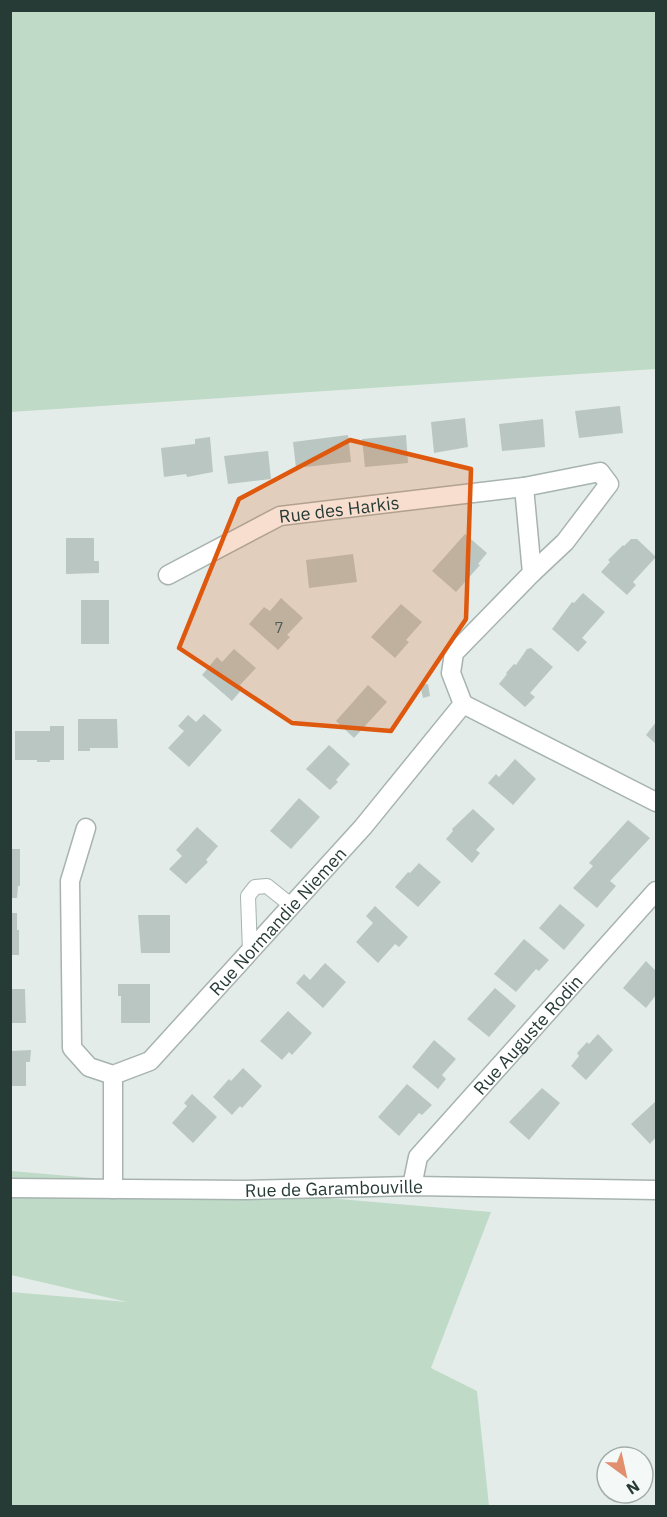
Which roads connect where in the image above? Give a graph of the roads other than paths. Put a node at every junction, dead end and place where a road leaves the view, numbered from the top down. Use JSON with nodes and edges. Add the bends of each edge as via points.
{"nodes":[{"id":1,"x":524,"y":487,"type":"junction"},
{"id":2,"x":532,"y":573,"type":"junction"},
{"id":3,"x":168,"y":575,"type":"dead end"},
{"id":4,"x":463,"y":704,"type":"junction"},
{"id":5,"x":657,"y":802,"type":"edge"},
{"id":6,"x":86,"y":828,"type":"dead end"},
{"id":7,"x":657,"y":891,"type":"edge"},
{"id":8,"x":292,"y":906,"type":"junction"},
{"id":9,"x":250,"y":952,"type":"junction"},
{"id":10,"x":113,"y":1075,"type":"junction"},
{"id":11,"x":412,"y":1186,"type":"junction"},
{"id":12,"x":10,"y":1188,"type":"edge"},
{"id":13,"x":113,"y":1189,"type":"junction"},
{"id":14,"x":657,"y":1190,"type":"edge"}],
"edges":[{"from":1,"to":2,"type":"street"},
{"from":1,"to":2,"type":"street","name":"Rue des Harkis","via":[[600,472],[609,484],[565,542]]},
{"from":1,"to":3,"type":"street","name":"Rue des Harkis","via":[[280,516]]},
{"from":2,"to":4,"type":"street","name":"Rue des Harkis","via":[[454,653],[451,673]]},
{"from":4,"to":5,"type":"street"},
{"from":4,"to":8,"type":"street","name":"Rue Normandie Niemen","via":[[363,827]]},
{"from":6,"to":10,"type":"street","via":[[70,881],[72,1048],[89,1067]]},
{"from":7,"to":11,"type":"street","name":"Rue Auguste Rodin","via":[[418,1157]]},
{"from":8,"to":9,"type":"street","name":"Rue Normandie Niemen"},
{"from":8,"to":9,"type":"lane","via":[[267,886],[255,887],[248,896]]},
{"from":9,"to":10,"type":"street","name":"Rue Normandie Niemen","via":[[150,1061]]},
{"from":10,"to":13,"type":"street"},
{"from":11,"to":13,"type":"street","name":"Rue de Garambouville"},
{"from":11,"to":14,"type":"street","name":"Rue de Garambouville"},
{"from":12,"to":13,"type":"street","name":"Rue de Garambouville"}]}
